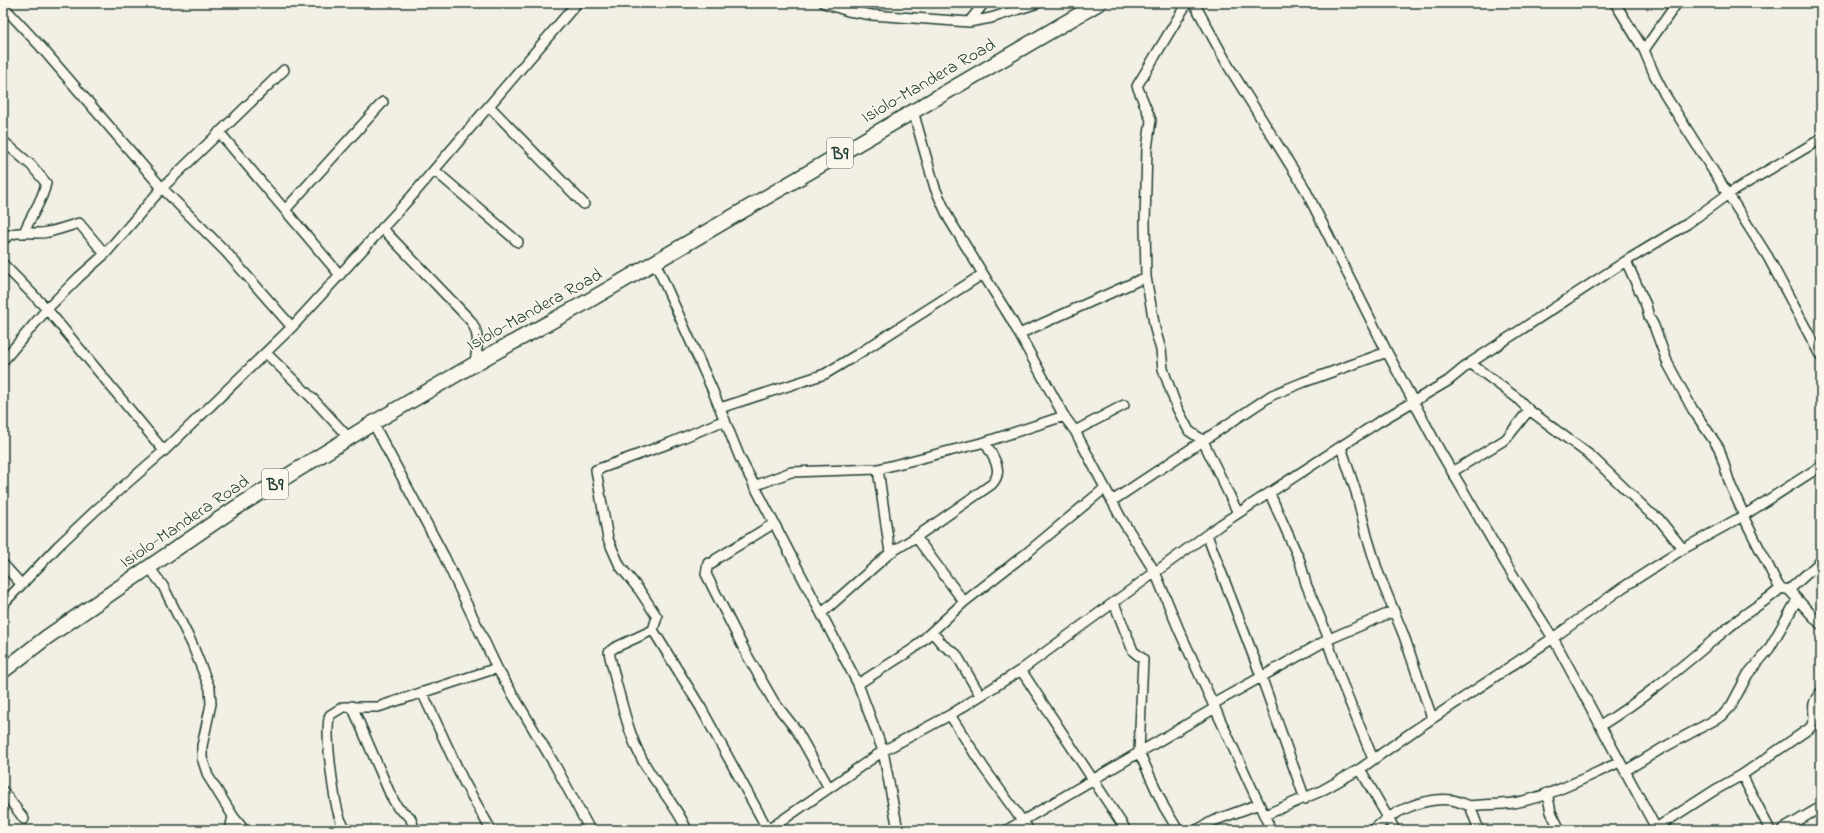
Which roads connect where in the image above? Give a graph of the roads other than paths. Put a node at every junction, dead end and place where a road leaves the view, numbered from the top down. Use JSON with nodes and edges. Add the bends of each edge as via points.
{"nodes":[{"id":1,"x":577,"y":3,"type":"edge"},
{"id":2,"x":824,"y":3,"type":"edge"},
{"id":3,"x":984,"y":3,"type":"edge"},
{"id":4,"x":1038,"y":3,"type":"edge"},
{"id":5,"x":1099,"y":3,"type":"edge"},
{"id":6,"x":1187,"y":3,"type":"edge"},
{"id":7,"x":1194,"y":3,"type":"edge"},
{"id":8,"x":1615,"y":3,"type":"edge"},
{"id":9,"x":1677,"y":3,"type":"edge"},
{"id":10,"x":3,"y":6,"type":"edge"},
{"id":11,"x":970,"y":22,"type":"junction"},
{"id":12,"x":1644,"y":50,"type":"junction"},
{"id":13,"x":284,"y":70,"type":"dead end"},
{"id":14,"x":383,"y":102,"type":"dead end"},
{"id":15,"x":489,"y":106,"type":"junction"},
{"id":16,"x":913,"y":111,"type":"junction"},
{"id":17,"x":219,"y":132,"type":"junction"},
{"id":18,"x":1821,"y":139,"type":"edge"},
{"id":19,"x":3,"y":141,"type":"edge"},
{"id":20,"x":434,"y":170,"type":"junction"},
{"id":21,"x":162,"y":188,"type":"junction"},
{"id":22,"x":1728,"y":194,"type":"junction"},
{"id":23,"x":584,"y":204,"type":"dead end"},
{"id":24,"x":286,"y":210,"type":"junction"},
{"id":25,"x":382,"y":228,"type":"junction"},
{"id":26,"x":24,"y":233,"type":"junction"},
{"id":27,"x":3,"y":240,"type":"edge"},
{"id":28,"x":518,"y":242,"type":"dead end"},
{"id":29,"x":105,"y":254,"type":"junction"},
{"id":30,"x":1626,"y":261,"type":"junction"},
{"id":31,"x":655,"y":262,"type":"junction"},
{"id":32,"x":3,"y":264,"type":"edge"},
{"id":33,"x":340,"y":274,"type":"junction"},
{"id":34,"x":983,"y":274,"type":"junction"},
{"id":35,"x":1146,"y":277,"type":"junction"},
{"id":36,"x":47,"y":309,"type":"junction"},
{"id":37,"x":292,"y":327,"type":"junction"},
{"id":38,"x":1019,"y":334,"type":"junction"},
{"id":39,"x":1387,"y":352,"type":"junction"},
{"id":40,"x":266,"y":353,"type":"junction"},
{"id":41,"x":1821,"y":357,"type":"edge"},
{"id":42,"x":3,"y":360,"type":"edge"},
{"id":43,"x":475,"y":363,"type":"junction"},
{"id":44,"x":1470,"y":363,"type":"junction"},
{"id":45,"x":1413,"y":401,"type":"junction"},
{"id":46,"x":1124,"y":405,"type":"dead end"},
{"id":47,"x":720,"y":408,"type":"junction"},
{"id":48,"x":1529,"y":410,"type":"junction"},
{"id":49,"x":1064,"y":416,"type":"junction"},
{"id":50,"x":725,"y":420,"type":"junction"},
{"id":51,"x":373,"y":423,"type":"junction"},
{"id":52,"x":1074,"y":431,"type":"junction"},
{"id":53,"x":349,"y":438,"type":"junction"},
{"id":54,"x":1203,"y":441,"type":"junction"},
{"id":55,"x":985,"y":442,"type":"junction"},
{"id":56,"x":1341,"y":447,"type":"junction"},
{"id":57,"x":164,"y":451,"type":"junction"},
{"id":58,"x":1821,"y":466,"type":"edge"},
{"id":59,"x":878,"y":469,"type":"junction"},
{"id":60,"x":1452,"y":472,"type":"junction"},
{"id":61,"x":754,"y":486,"type":"junction"},
{"id":62,"x":1105,"y":488,"type":"junction"},
{"id":63,"x":1270,"y":494,"type":"junction"},
{"id":64,"x":1112,"y":501,"type":"junction"},
{"id":65,"x":1238,"y":513,"type":"junction"},
{"id":66,"x":1744,"y":516,"type":"junction"},
{"id":67,"x":773,"y":524,"type":"junction"},
{"id":68,"x":1207,"y":535,"type":"junction"},
{"id":69,"x":916,"y":537,"type":"junction"},
{"id":70,"x":1683,"y":549,"type":"junction"},
{"id":71,"x":890,"y":552,"type":"junction"},
{"id":72,"x":1821,"y":561,"type":"edge"},
{"id":73,"x":3,"y":564,"type":"edge"},
{"id":74,"x":149,"y":567,"type":"junction"},
{"id":75,"x":1155,"y":572,"type":"junction"},
{"id":76,"x":20,"y":584,"type":"junction"},
{"id":77,"x":1785,"y":589,"type":"junction"},
{"id":78,"x":1797,"y":600,"type":"junction"},
{"id":79,"x":964,"y":602,"type":"junction"},
{"id":80,"x":3,"y":604,"type":"edge"},
{"id":81,"x":1114,"y":604,"type":"junction"},
{"id":82,"x":1394,"y":611,"type":"junction"},
{"id":83,"x":822,"y":613,"type":"junction"},
{"id":84,"x":1821,"y":625,"type":"edge"},
{"id":85,"x":653,"y":630,"type":"junction"},
{"id":86,"x":932,"y":632,"type":"junction"},
{"id":87,"x":1553,"y":638,"type":"junction"},
{"id":88,"x":1328,"y":640,"type":"junction"},
{"id":89,"x":497,"y":668,"type":"junction"},
{"id":90,"x":1021,"y":670,"type":"junction"},
{"id":91,"x":3,"y":671,"type":"edge"},
{"id":92,"x":1261,"y":676,"type":"junction"},
{"id":93,"x":858,"y":684,"type":"junction"},
{"id":94,"x":422,"y":692,"type":"junction"},
{"id":95,"x":1821,"y":692,"type":"edge"},
{"id":96,"x":980,"y":696,"type":"junction"},
{"id":97,"x":352,"y":706,"type":"junction"},
{"id":98,"x":1214,"y":706,"type":"junction"},
{"id":99,"x":950,"y":715,"type":"junction"},
{"id":100,"x":1432,"y":718,"type":"junction"},
{"id":101,"x":1600,"y":726,"type":"junction"},
{"id":102,"x":883,"y":751,"type":"junction"},
{"id":103,"x":1139,"y":752,"type":"junction"},
{"id":104,"x":1373,"y":759,"type":"junction"},
{"id":105,"x":1620,"y":762,"type":"junction"},
{"id":106,"x":1360,"y":769,"type":"junction"},
{"id":107,"x":1625,"y":772,"type":"junction"},
{"id":108,"x":1742,"y":775,"type":"junction"},
{"id":109,"x":1093,"y":780,"type":"junction"},
{"id":110,"x":828,"y":788,"type":"junction"},
{"id":111,"x":3,"y":791,"type":"edge"},
{"id":112,"x":1547,"y":793,"type":"junction"},
{"id":113,"x":1304,"y":799,"type":"junction"},
{"id":114,"x":1259,"y":804,"type":"junction"},
{"id":115,"x":1470,"y":806,"type":"junction"},
{"id":116,"x":1821,"y":807,"type":"edge"},
{"id":117,"x":1265,"y":815,"type":"junction"},
{"id":118,"x":233,"y":816,"type":"junction"},
{"id":119,"x":1388,"y":818,"type":"junction"},
{"id":120,"x":24,"y":819,"type":"dead end"},
{"id":121,"x":1022,"y":821,"type":"junction"},
{"id":122,"x":1790,"y":827,"type":"edge"},
{"id":123,"x":1656,"y":829,"type":"edge"},
{"id":124,"x":230,"y":830,"type":"edge"},
{"id":125,"x":244,"y":830,"type":"edge"},
{"id":126,"x":349,"y":830,"type":"edge"},
{"id":127,"x":414,"y":830,"type":"edge"},
{"id":128,"x":491,"y":830,"type":"edge"},
{"id":129,"x":590,"y":830,"type":"edge"},
{"id":130,"x":687,"y":830,"type":"edge"},
{"id":131,"x":768,"y":830,"type":"edge"},
{"id":132,"x":898,"y":830,"type":"edge"},
{"id":133,"x":1007,"y":830,"type":"edge"},
{"id":134,"x":1029,"y":830,"type":"edge"},
{"id":135,"x":1126,"y":830,"type":"edge"},
{"id":136,"x":1178,"y":830,"type":"edge"},
{"id":137,"x":1197,"y":830,"type":"edge"},
{"id":138,"x":1271,"y":830,"type":"edge"},
{"id":139,"x":1373,"y":830,"type":"edge"},
{"id":140,"x":1395,"y":830,"type":"edge"},
{"id":141,"x":1479,"y":830,"type":"edge"},
{"id":142,"x":1560,"y":830,"type":"edge"},
{"id":143,"x":1770,"y":830,"type":"edge"},
{"id":144,"x":1782,"y":830,"type":"edge"}],
"edges":[{"from":1,"to":15,"type":"street"},
{"from":2,"to":11,"type":"street","via":[[872,15]]},
{"from":3,"to":11,"type":"street"},
{"from":4,"to":11,"type":"street"},
{"from":5,"to":16,"type":"highway","name":"Isiolo-Mandera Road","number":"B9"},
{"from":6,"to":35,"type":"street","via":[[1137,86],[1151,120],[1147,149]]},
{"from":7,"to":39,"type":"street","via":[[1229,67],[1304,187]]},
{"from":8,"to":12,"type":"street"},
{"from":9,"to":12,"type":"street"},
{"from":10,"to":21,"type":"street","via":[[42,47]]},
{"from":12,"to":22,"type":"street","via":[[1665,95]]},
{"from":13,"to":17,"type":"street"},
{"from":14,"to":24,"type":"street"},
{"from":15,"to":20,"type":"street"},
{"from":15,"to":23,"type":"street"},
{"from":16,"to":31,"type":"highway","name":"Isiolo-Mandera Road","number":"B9"},
{"from":16,"to":34,"type":"street","via":[[941,203],[948,219]]},
{"from":17,"to":21,"type":"street"},
{"from":17,"to":24,"type":"street"},
{"from":18,"to":22,"type":"street"},
{"from":19,"to":26,"type":"street","via":[[31,165],[46,183],[45,193]]},
{"from":20,"to":25,"type":"street"},
{"from":20,"to":28,"type":"street"},
{"from":21,"to":29,"type":"street"},
{"from":21,"to":37,"type":"street","via":[[226,252]]},
{"from":22,"to":30,"type":"street","via":[[1687,224]]},
{"from":22,"to":41,"type":"street","via":[[1768,257]]},
{"from":24,"to":33,"type":"street"},
{"from":25,"to":33,"type":"street"},
{"from":25,"to":43,"type":"street","via":[[476,328],[478,340]]},
{"from":26,"to":27,"type":"street","via":[[10,234]]},
{"from":26,"to":29,"type":"street","via":[[47,232],[79,223]]},
{"from":29,"to":36,"type":"street"},
{"from":30,"to":44,"type":"street"},
{"from":30,"to":66,"type":"street","via":[[1668,364],[1719,448],[1730,484]]},
{"from":31,"to":43,"type":"highway","name":"Isiolo-Mandera Road","number":"B9"},
{"from":31,"to":47,"type":"street"},
{"from":32,"to":36,"type":"street"},
{"from":33,"to":37,"type":"street"},
{"from":34,"to":38,"type":"street"},
{"from":34,"to":47,"type":"street","via":[[825,374]]},
{"from":35,"to":38,"type":"street"},
{"from":35,"to":54,"type":"street","via":[[1163,369],[1173,399],[1189,431]]},
{"from":36,"to":42,"type":"street"},
{"from":36,"to":57,"type":"street"},
{"from":37,"to":40,"type":"street"},
{"from":38,"to":49,"type":"street"},
{"from":39,"to":45,"type":"street"},
{"from":39,"to":54,"type":"street","via":[[1272,395]]},
{"from":40,"to":53,"type":"street"},
{"from":40,"to":57,"type":"street"},
{"from":43,"to":51,"type":"highway","name":"Isiolo-Mandera Road","number":"B9"},
{"from":44,"to":45,"type":"street","via":[[1448,381]]},
{"from":44,"to":48,"type":"street"},
{"from":45,"to":56,"type":"street"},
{"from":45,"to":60,"type":"street"},
{"from":46,"to":52,"type":"street"},
{"from":47,"to":50,"type":"street"},
{"from":48,"to":60,"type":"street","via":[[1506,439]]},
{"from":48,"to":70,"type":"street","via":[[1605,468],[1649,512],[1659,518]]},
{"from":49,"to":52,"type":"street"},
{"from":49,"to":55,"type":"street"},
{"from":50,"to":61,"type":"street"},
{"from":50,"to":85,"type":"street","via":[[670,444],[596,470],[608,539],[620,566],[657,617]]},
{"from":51,"to":53,"type":"highway","name":"Isiolo-Mandera Road","number":"B9"},
{"from":51,"to":89,"type":"street","via":[[444,556]]},
{"from":52,"to":62,"type":"street"},
{"from":53,"to":74,"type":"highway","name":"Isiolo-Mandera Road","number":"B9","via":[[234,509]]},
{"from":54,"to":64,"type":"street"},
{"from":54,"to":65,"type":"street"},
{"from":55,"to":59,"type":"street"},
{"from":55,"to":69,"type":"street","via":[[998,467],[996,480]]},
{"from":56,"to":63,"type":"street"},
{"from":56,"to":82,"type":"street","via":[[1378,572]]},
{"from":57,"to":76,"type":"street","via":[[96,510]]},
{"from":58,"to":66,"type":"street"},
{"from":59,"to":61,"type":"street","via":[[791,472]]},
{"from":59,"to":71,"type":"street"},
{"from":60,"to":87,"type":"street"},
{"from":61,"to":67,"type":"street"},
{"from":62,"to":64,"type":"street"},
{"from":62,"to":79,"type":"street","via":[[1034,548]]},
{"from":63,"to":65,"type":"street"},
{"from":63,"to":88,"type":"street","via":[[1298,555],[1306,584]]},
{"from":64,"to":75,"type":"street"},
{"from":65,"to":68,"type":"street"},
{"from":66,"to":70,"type":"street"},
{"from":66,"to":77,"type":"street","via":[[1772,575]]},
{"from":67,"to":83,"type":"street"},
{"from":67,"to":110,"type":"street","via":[[712,564],[708,563],[706,574],[747,655],[774,702],[797,731]]},
{"from":68,"to":75,"type":"street"},
{"from":68,"to":92,"type":"street"},
{"from":69,"to":71,"type":"street"},
{"from":69,"to":79,"type":"street"},
{"from":70,"to":87,"type":"street","via":[[1622,588]]},
{"from":71,"to":83,"type":"street"},
{"from":72,"to":77,"type":"street"},
{"from":73,"to":76,"type":"street"},
{"from":74,"to":91,"type":"highway","name":"Isiolo-Mandera Road","number":"B9","via":[[47,637]]},
{"from":74,"to":118,"type":"street","via":[[163,586],[192,644],[210,689],[211,704],[202,758],[208,776]]},
{"from":75,"to":81,"type":"street"},
{"from":75,"to":98,"type":"street"},
{"from":76,"to":80,"type":"street"},
{"from":77,"to":78,"type":"street"},
{"from":77,"to":101,"type":"street","via":[[1747,613],[1649,693]]},
{"from":78,"to":84,"type":"street"},
{"from":78,"to":107,"type":"street","via":[[1769,649],[1748,674],[1731,706],[1722,716]]},
{"from":79,"to":86,"type":"street"},
{"from":81,"to":90,"type":"street"},
{"from":81,"to":103,"type":"street","via":[[1133,651],[1143,659]]},
{"from":82,"to":88,"type":"street"},
{"from":82,"to":100,"type":"street"},
{"from":83,"to":93,"type":"street"},
{"from":85,"to":130,"type":"street","via":[[609,652],[639,754],[682,817]]},
{"from":85,"to":131,"type":"street","via":[[701,708]]},
{"from":86,"to":93,"type":"street","via":[[902,657]]},
{"from":86,"to":96,"type":"street","via":[[956,654]]},
{"from":87,"to":100,"type":"street"},
{"from":87,"to":101,"type":"street"},
{"from":88,"to":92,"type":"street"},
{"from":88,"to":104,"type":"street","via":[[1342,683]]},
{"from":89,"to":94,"type":"street"},
{"from":89,"to":129,"type":"street"},
{"from":90,"to":96,"type":"street"},
{"from":90,"to":109,"type":"street"},
{"from":92,"to":98,"type":"street"},
{"from":92,"to":113,"type":"street"},
{"from":93,"to":102,"type":"street"},
{"from":94,"to":97,"type":"street","via":[[378,707]]},
{"from":94,"to":128,"type":"street","via":[[463,780]]},
{"from":95,"to":108,"type":"street","via":[[1814,699],[1814,722],[1810,728]]},
{"from":96,"to":99,"type":"street"},
{"from":97,"to":126,"type":"street","via":[[337,710],[328,720],[334,795],[342,823]]},
{"from":97,"to":127,"type":"street","via":[[390,796],[398,808],[410,816]]},
{"from":98,"to":103,"type":"street"},
{"from":98,"to":114,"type":"street"},
{"from":99,"to":102,"type":"street"},
{"from":99,"to":121,"type":"street"},
{"from":100,"to":104,"type":"street"},
{"from":101,"to":105,"type":"street"},
{"from":102,"to":110,"type":"street"},
{"from":102,"to":132,"type":"street"},
{"from":103,"to":109,"type":"street"},
{"from":103,"to":136,"type":"street","via":[[1164,807]]},
{"from":104,"to":106,"type":"street"},
{"from":105,"to":107,"type":"street"},
{"from":105,"to":112,"type":"street"},
{"from":106,"to":113,"type":"street"},
{"from":106,"to":119,"type":"street"},
{"from":107,"to":123,"type":"street"},
{"from":108,"to":123,"type":"street"},
{"from":108,"to":143,"type":"street"},
{"from":109,"to":121,"type":"street"},
{"from":109,"to":135,"type":"street"},
{"from":110,"to":131,"type":"street"},
{"from":111,"to":120,"type":"street"},
{"from":112,"to":115,"type":"street","via":[[1513,803]]},
{"from":112,"to":142,"type":"street","via":[[1551,812]]},
{"from":113,"to":117,"type":"street"},
{"from":114,"to":117,"type":"street"},
{"from":114,"to":137,"type":"street","via":[[1213,821]]},
{"from":115,"to":119,"type":"street","via":[[1457,801],[1434,800],[1414,805]]},
{"from":115,"to":141,"type":"street"},
{"from":116,"to":122,"type":"street"},
{"from":117,"to":138,"type":"street"},
{"from":118,"to":124,"type":"street"},
{"from":118,"to":125,"type":"street"},
{"from":119,"to":139,"type":"street"},
{"from":119,"to":140,"type":"street"},
{"from":121,"to":133,"type":"street"},
{"from":121,"to":134,"type":"street"},
{"from":122,"to":144,"type":"street"}]}
